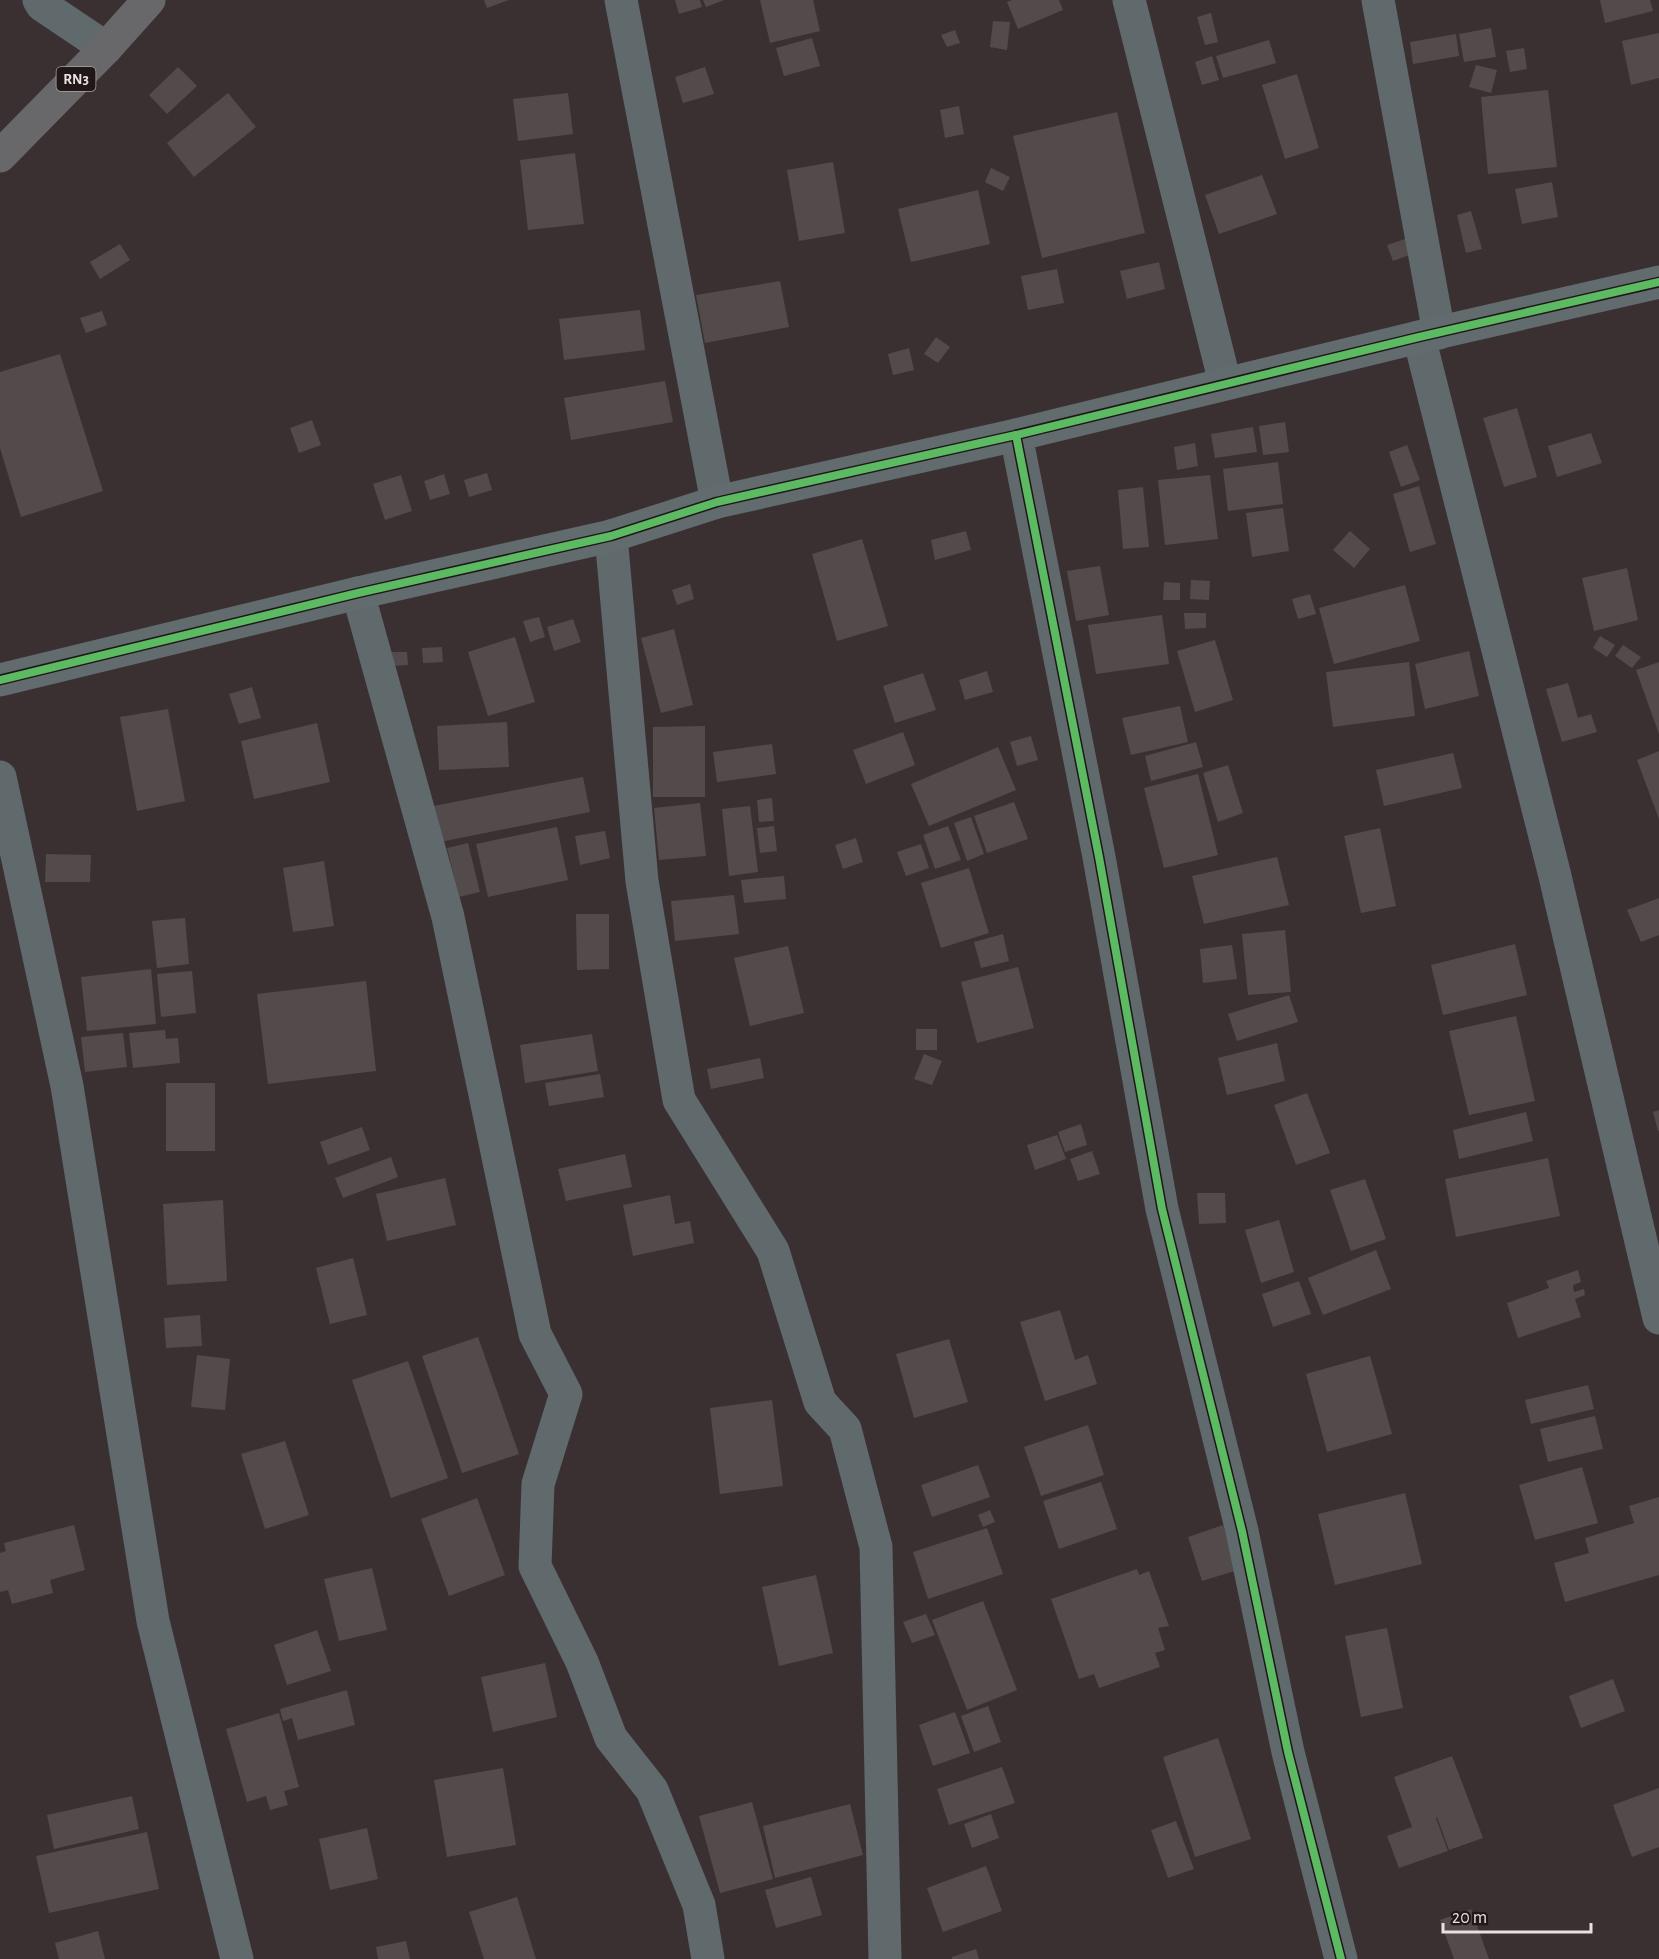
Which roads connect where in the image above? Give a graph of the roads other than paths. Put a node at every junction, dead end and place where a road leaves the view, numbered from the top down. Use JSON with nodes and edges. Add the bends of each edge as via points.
{"nodes":[{"id":1,"x":39,"y":0,"type":"edge"},
{"id":2,"x":149,"y":0,"type":"edge"},
{"id":3,"x":621,"y":0,"type":"edge"},
{"id":4,"x":1130,"y":0,"type":"edge"},
{"id":5,"x":1377,"y":0,"type":"edge"},
{"id":6,"x":106,"y":48,"type":"junction"},
{"id":7,"x":0,"y":156,"type":"edge"},
{"id":8,"x":1659,"y":282,"type":"edge"},
{"id":9,"x":1429,"y":335,"type":"junction"},
{"id":10,"x":1225,"y":383,"type":"junction"},
{"id":11,"x":1016,"y":435,"type":"junction"},
{"id":12,"x":717,"y":502,"type":"junction"},
{"id":13,"x":612,"y":536,"type":"junction"},
{"id":14,"x":358,"y":593,"type":"junction"},
{"id":15,"x":0,"y":680,"type":"edge"},
{"id":16,"x":0,"y":777,"type":"edge"},
{"id":17,"x":1659,"y":1318,"type":"edge"},
{"id":18,"x":237,"y":1959,"type":"edge"},
{"id":19,"x":708,"y":1959,"type":"edge"},
{"id":20,"x":885,"y":1959,"type":"edge"},
{"id":21,"x":1341,"y":1959,"type":"edge"}],
"edges":[{"from":1,"to":6,"type":"street"},
{"from":2,"to":6,"type":"highway","number":"RN3"},
{"from":3,"to":12,"type":"street"},
{"from":4,"to":10,"type":"street"},
{"from":5,"to":9,"type":"street"},
{"from":6,"to":7,"type":"highway","number":"RN3"},
{"from":8,"to":9,"type":"street"},
{"from":9,"to":10,"type":"street"},
{"from":9,"to":17,"type":"street"},
{"from":10,"to":11,"type":"street"},
{"from":11,"to":12,"type":"street"},
{"from":11,"to":21,"type":"street","via":[[1099,857],[1162,1209],[1242,1531],[1288,1752]]},
{"from":12,"to":13,"type":"street"},
{"from":13,"to":14,"type":"street"},
{"from":13,"to":20,"type":"street","via":[[642,881],[679,1100],[773,1251],[820,1402],[845,1429],[876,1546]]},
{"from":14,"to":15,"type":"street"},
{"from":14,"to":19,"type":"street","via":[[448,917],[535,1334],[566,1394],[538,1484],[535,1566],[582,1662],[611,1738],[652,1790],[699,1905]]},
{"from":16,"to":18,"type":"street","via":[[67,1086],[153,1621]]}]}
